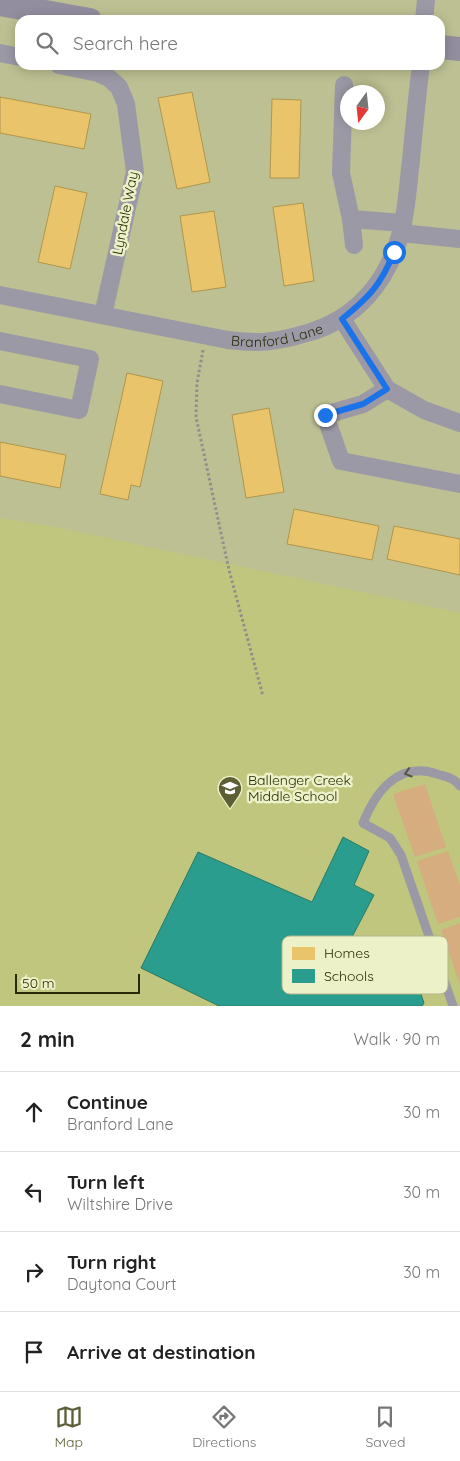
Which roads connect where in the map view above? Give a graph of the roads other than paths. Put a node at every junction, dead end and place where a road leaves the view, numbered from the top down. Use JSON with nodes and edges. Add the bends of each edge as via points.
{"nodes":[{"id":1,"x":426,"y":0,"type":"edge"},
{"id":2,"x":0,"y":4,"type":"edge"},
{"id":3,"x":62,"y":15,"type":"edge"},
{"id":4,"x":424,"y":15,"type":"edge"},
{"id":5,"x":445,"y":48,"type":"edge"},
{"id":6,"x":460,"y":49,"type":"edge"},
{"id":7,"x":0,"y":53,"type":"edge"},
{"id":8,"x":15,"y":56,"type":"edge"},
{"id":9,"x":83,"y":70,"type":"edge"},
{"id":10,"x":420,"y":70,"type":"edge"},
{"id":11,"x":342,"y":130,"type":"edge"},
{"id":12,"x":351,"y":219,"type":"junction"},
{"id":13,"x":402,"y":228,"type":"junction"},
{"id":14,"x":460,"y":239,"type":"edge"},
{"id":15,"x":354,"y":245,"type":"dead end"},
{"id":16,"x":0,"y":295,"type":"edge"},
{"id":17,"x":103,"y":315,"type":"junction"},
{"id":18,"x":342,"y":319,"type":"junction"},
{"id":19,"x":0,"y":341,"type":"edge"},
{"id":20,"x":387,"y":389,"type":"junction"},
{"id":21,"x":0,"y":394,"type":"edge"},
{"id":22,"x":460,"y":423,"type":"edge"},
{"id":23,"x":460,"y":484,"type":"edge"},
{"id":24,"x":458,"y":783,"type":"edge"},
{"id":25,"x":429,"y":936,"type":"edge"},
{"id":26,"x":448,"y":991,"type":"edge"},
{"id":27,"x":453,"y":1006,"type":"edge"}],
"edges":[{"from":1,"to":4,"type":"street"},
{"from":2,"to":3,"type":"street"},
{"from":5,"to":6,"type":"street"},
{"from":7,"to":8,"type":"street"},
{"from":9,"to":17,"type":"street","name":"Lyndale Way","via":[[109,78],[119,87],[126,104],[135,172]]},
{"from":10,"to":13,"type":"street","name":"Branford Lane"},
{"from":11,"to":12,"type":"street","via":[[341,173]]},
{"from":12,"to":13,"type":"street"},
{"from":12,"to":15,"type":"street"},
{"from":13,"to":14,"type":"street"},
{"from":13,"to":18,"type":"street","name":"Branford Lane","via":[[380,283]]},
{"from":16,"to":17,"type":"street","name":"Branford Lane"},
{"from":17,"to":18,"type":"street","name":"Branford Lane","via":[[228,340],[261,343],[317,331]]},
{"from":18,"to":20,"type":"street"},
{"from":19,"to":21,"type":"street","via":[[90,359],[79,410]]},
{"from":20,"to":22,"type":"street","via":[[424,410]]},
{"from":20,"to":23,"type":"street","via":[[363,404],[325,415],[341,461]]},
{"from":24,"to":25,"type":"lane","one_way":true,"via":[[428,770],[412,770],[392,778],[370,807],[363,823],[390,838],[401,855]]},
{"from":26,"to":27,"type":"lane","one_way":true}]}
